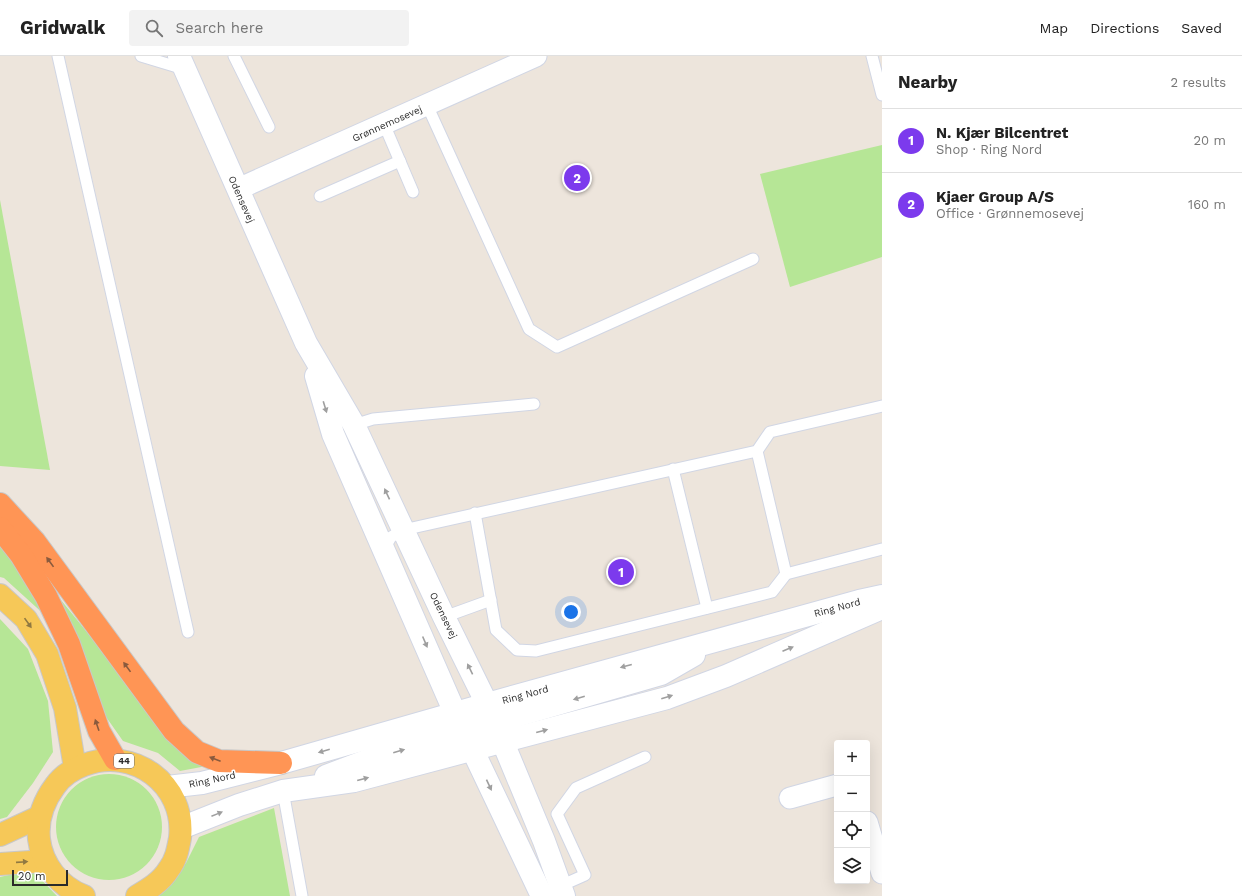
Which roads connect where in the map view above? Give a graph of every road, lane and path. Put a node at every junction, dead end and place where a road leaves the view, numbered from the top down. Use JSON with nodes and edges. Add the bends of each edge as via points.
{"nodes":[{"id":1,"x":58,"y":56,"type":"edge"},
{"id":2,"x":141,"y":56,"type":"edge"},
{"id":3,"x":234,"y":56,"type":"edge"},
{"id":4,"x":535,"y":56,"type":"edge"},
{"id":5,"x":872,"y":56,"type":"edge"},
{"id":6,"x":182,"y":63,"type":"edge"},
{"id":7,"x":882,"y":95,"type":"edge"},
{"id":8,"x":427,"y":105,"type":"junction"},
{"id":9,"x":384,"y":124,"type":"junction"},
{"id":10,"x":269,"y":127,"type":"dead end"},
{"id":11,"x":400,"y":161,"type":"junction"},
{"id":12,"x":238,"y":189,"type":"junction"},
{"id":13,"x":413,"y":192,"type":"dead end"},
{"id":14,"x":320,"y":196,"type":"dead end"},
{"id":15,"x":753,"y":259,"type":"dead end"},
{"id":16,"x":306,"y":343,"type":"junction"},
{"id":17,"x":534,"y":404,"type":"dead end"},
{"id":18,"x":882,"y":406,"type":"edge"},
{"id":19,"x":354,"y":425,"type":"junction"},
{"id":20,"x":757,"y":450,"type":"junction"},
{"id":21,"x":673,"y":469,"type":"junction"},
{"id":22,"x":0,"y":504,"type":"edge"},
{"id":23,"x":475,"y":513,"type":"junction"},
{"id":24,"x":0,"y":528,"type":"edge"},
{"id":25,"x":393,"y":538,"type":"junction"},
{"id":26,"x":882,"y":549,"type":"edge"},
{"id":27,"x":786,"y":574,"type":"junction"},
{"id":28,"x":0,"y":595,"type":"edge"},
{"id":29,"x":882,"y":596,"type":"edge"},
{"id":30,"x":491,"y":600,"type":"junction"},
{"id":31,"x":707,"y":608,"type":"junction"},
{"id":32,"x":882,"y":608,"type":"edge"},
{"id":33,"x":444,"y":617,"type":"junction"},
{"id":34,"x":188,"y":632,"type":"dead end"},
{"id":35,"x":480,"y":727,"type":"junction"},
{"id":36,"x":645,"y":757,"type":"dead end"},
{"id":37,"x":116,"y":759,"type":"junction"},
{"id":38,"x":281,"y":763,"type":"junction"},
{"id":39,"x":75,"y":768,"type":"junction"},
{"id":40,"x":834,"y":786,"type":"edge"},
{"id":41,"x":167,"y":788,"type":"junction"},
{"id":42,"x":283,"y":791,"type":"junction"},
{"id":43,"x":790,"y":798,"type":"dead end"},
{"id":44,"x":39,"y":817,"type":"junction"},
{"id":45,"x":181,"y":828,"type":"junction"},
{"id":46,"x":870,"y":832,"type":"edge"},
{"id":47,"x":0,"y":835,"type":"edge"},
{"id":48,"x":45,"y":861,"type":"junction"},
{"id":49,"x":0,"y":864,"type":"edge"},
{"id":50,"x":882,"y":873,"type":"edge"},
{"id":51,"x":552,"y":893,"type":"edge"},
{"id":52,"x":84,"y":896,"type":"edge"},
{"id":53,"x":137,"y":896,"type":"edge"},
{"id":54,"x":302,"y":896,"type":"edge"}],
"edges":[{"from":1,"to":34,"type":"lane"},
{"from":2,"to":6,"type":"lane"},
{"from":3,"to":10,"type":"lane"},
{"from":4,"to":8,"type":"street","name":"Grønnemosevej"},
{"from":5,"to":7,"type":"lane"},
{"from":6,"to":12,"type":"main road","name":"Odensevej"},
{"from":8,"to":9,"type":"street","name":"Grønnemosevej"},
{"from":8,"to":15,"type":"lane","via":[[529,329],[557,347]]},
{"from":9,"to":11,"type":"lane"},
{"from":9,"to":12,"type":"street","name":"Grønnemosevej"},
{"from":11,"to":13,"type":"lane"},
{"from":11,"to":14,"type":"lane"},
{"from":12,"to":16,"type":"main road","name":"Odensevej"},
{"from":16,"to":19,"type":"main road","name":"Odensevej"},
{"from":16,"to":25,"type":"main road","name":"Odensevej","one_way":true,"via":[[333,434],[368,512]]},
{"from":17,"to":19,"type":"lane","via":[[373,419]]},
{"from":18,"to":20,"type":"lane","via":[[770,432]]},
{"from":25,"to":19,"type":"main road","name":"Odensevej","one_way":true},
{"from":20,"to":21,"type":"lane"},
{"from":20,"to":27,"type":"lane"},
{"from":21,"to":23,"type":"lane"},
{"from":21,"to":31,"type":"lane"},
{"from":38,"to":22,"type":"highway","one_way":true,"via":[[219,761],[197,752],[174,731],[35,542]]},
{"from":23,"to":25,"type":"lane"},
{"from":23,"to":30,"type":"lane"},
{"from":37,"to":24,"type":"highway","one_way":true,"via":[[99,731],[69,644],[46,596],[21,555]]},
{"from":25,"to":33,"type":"main road","name":"Odensevej"},
{"from":25,"to":35,"type":"main road","name":"Odensevej","one_way":true},
{"from":26,"to":27,"type":"lane"},
{"from":27,"to":31,"type":"lane","via":[[772,592]]},
{"from":28,"to":39,"type":"main road","one_way":true,"via":[[26,619],[47,654],[65,708]]},
{"from":29,"to":35,"type":"main road","name":"Ring Nord","one_way":true,"via":[[717,641]]},
{"from":30,"to":31,"type":"lane","via":[[496,630],[517,650],[536,651]]},
{"from":30,"to":33,"type":"lane"},
{"from":35,"to":32,"type":"main road","name":"Ring Nord","one_way":true,"via":[[667,698],[726,676]]},
{"from":35,"to":33,"type":"main road","name":"Odensevej","one_way":true},
{"from":35,"to":38,"type":"main road","name":"Ring Nord","one_way":true},
{"from":42,"to":35,"type":"main road","name":"Ring Nord","one_way":true,"via":[[354,781]]},
{"from":35,"to":51,"type":"main road","name":"Odensevej","one_way":true},
{"from":35,"to":51,"type":"main road","name":"Odensevej","via":[[544,841]]},
{"from":36,"to":51,"type":"lane","via":[[576,788],[557,814],[585,875]]},
{"from":37,"to":39,"type":"main road","number":"44","via":[[94,760]]},
{"from":37,"to":41,"type":"main road","number":"44","via":[[135,764],[152,774]]},
{"from":38,"to":41,"type":"main road","name":"Ring Nord","via":[[202,783]]},
{"from":39,"to":44,"type":"main road","number":"44","via":[[58,780],[46,797]]},
{"from":40,"to":43,"type":"street"},
{"from":41,"to":45,"type":"main road","number":"44","via":[[177,807]]},
{"from":45,"to":42,"type":"main road","name":"Ring Nord","one_way":true},
{"from":42,"to":54,"type":"lane"},
{"from":44,"to":47,"type":"main road"},
{"from":44,"to":48,"type":"main road","number":"44","via":[[38,832]]},
{"from":45,"to":53,"type":"main road","number":"44","via":[[178,850],[170,869],[155,885]]},
{"from":46,"to":50,"type":"street"},
{"from":49,"to":48,"type":"main road","one_way":true},
{"from":48,"to":52,"type":"main road","number":"44","via":[[57,878],[74,892]]}]}
